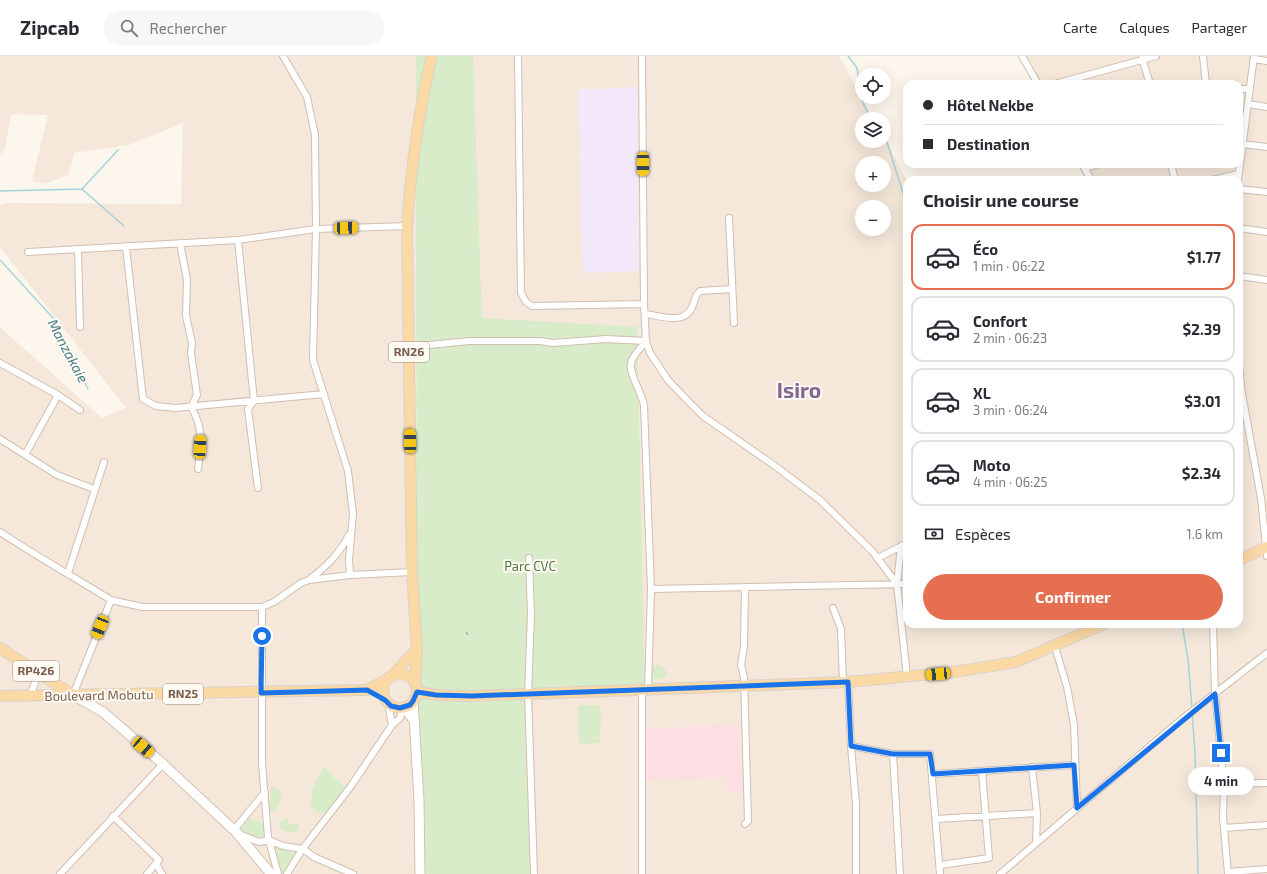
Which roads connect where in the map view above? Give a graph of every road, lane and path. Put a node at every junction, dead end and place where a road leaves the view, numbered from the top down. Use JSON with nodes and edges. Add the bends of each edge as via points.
{"nodes":[{"id":1,"x":284,"y":56,"type":"edge"},
{"id":2,"x":432,"y":56,"type":"edge"},
{"id":3,"x":518,"y":56,"type":"edge"},
{"id":4,"x":642,"y":56,"type":"edge"},
{"id":5,"x":1022,"y":56,"type":"edge"},
{"id":6,"x":1156,"y":56,"type":"edge"},
{"id":7,"x":1202,"y":56,"type":"edge"},
{"id":8,"x":1254,"y":57,"type":"edge"},
{"id":9,"x":1142,"y":58,"type":"edge"},
{"id":10,"x":1267,"y":60,"type":"edge"},
{"id":11,"x":1036,"y":80,"type":"edge"},
{"id":12,"x":1068,"y":80,"type":"edge"},
{"id":13,"x":1149,"y":80,"type":"edge"},
{"id":14,"x":1205,"y":80,"type":"edge"},
{"id":15,"x":1243,"y":89,"type":"edge"},
{"id":16,"x":1250,"y":89,"type":"junction"},
{"id":17,"x":1248,"y":104,"type":"junction"},
{"id":18,"x":1267,"y":107,"type":"edge"},
{"id":19,"x":1246,"y":120,"type":"junction"},
{"id":20,"x":1243,"y":121,"type":"edge"},
{"id":21,"x":1243,"y":138,"type":"edge"},
{"id":22,"x":1243,"y":144,"type":"edge"},
{"id":23,"x":1267,"y":147,"type":"edge"},
{"id":24,"x":1243,"y":189,"type":"edge"},
{"id":25,"x":1267,"y":192,"type":"edge"},
{"id":26,"x":729,"y":218,"type":"dead end"},
{"id":27,"x":407,"y":226,"type":"junction"},
{"id":28,"x":316,"y":229,"type":"junction"},
{"id":29,"x":1243,"y":229,"type":"edge"},
{"id":30,"x":1267,"y":232,"type":"edge"},
{"id":31,"x":238,"y":240,"type":"junction"},
{"id":32,"x":180,"y":243,"type":"junction"},
{"id":33,"x":126,"y":247,"type":"junction"},
{"id":34,"x":78,"y":249,"type":"junction"},
{"id":35,"x":28,"y":252,"type":"dead end"},
{"id":36,"x":1243,"y":277,"type":"edge"},
{"id":37,"x":1267,"y":280,"type":"edge"},
{"id":38,"x":732,"y":289,"type":"junction"},
{"id":39,"x":644,"y":304,"type":"junction"},
{"id":40,"x":644,"y":314,"type":"junction"},
{"id":41,"x":734,"y":323,"type":"dead end"},
{"id":42,"x":80,"y":327,"type":"dead end"},
{"id":43,"x":646,"y":341,"type":"junction"},
{"id":44,"x":409,"y":347,"type":"junction"},
{"id":45,"x":0,"y":363,"type":"edge"},
{"id":46,"x":324,"y":394,"type":"junction"},
{"id":47,"x":58,"y":395,"type":"junction"},
{"id":48,"x":254,"y":401,"type":"junction"},
{"id":49,"x":1243,"y":402,"type":"edge"},
{"id":50,"x":191,"y":407,"type":"junction"},
{"id":51,"x":80,"y":410,"type":"dead end"},
{"id":52,"x":0,"y":440,"type":"edge"},
{"id":53,"x":25,"y":455,"type":"junction"},
{"id":54,"x":104,"y":462,"type":"dead end"},
{"id":55,"x":198,"y":469,"type":"dead end"},
{"id":56,"x":258,"y":488,"type":"dead end"},
{"id":57,"x":94,"y":489,"type":"junction"},
{"id":58,"x":1264,"y":496,"type":"edge"},
{"id":59,"x":0,"y":532,"type":"edge"},
{"id":60,"x":350,"y":532,"type":"junction"},
{"id":61,"x":903,"y":545,"type":"edge"},
{"id":62,"x":900,"y":546,"type":"junction"},
{"id":63,"x":1266,"y":550,"type":"edge"},
{"id":64,"x":529,"y":558,"type":"dead end"},
{"id":65,"x":878,"y":558,"type":"junction"},
{"id":66,"x":1243,"y":559,"type":"edge"},
{"id":67,"x":412,"y":572,"type":"junction"},
{"id":68,"x":68,"y":573,"type":"junction"},
{"id":69,"x":350,"y":575,"type":"junction"},
{"id":70,"x":309,"y":580,"type":"junction"},
{"id":71,"x":898,"y":584,"type":"junction"},
{"id":72,"x":903,"y":584,"type":"edge"},
{"id":73,"x":745,"y":587,"type":"junction"},
{"id":74,"x":651,"y":589,"type":"junction"},
{"id":75,"x":111,"y":600,"type":"junction"},
{"id":76,"x":262,"y":607,"type":"junction"},
{"id":77,"x":833,"y":608,"type":"dead end"},
{"id":78,"x":1095,"y":628,"type":"edge"},
{"id":79,"x":1213,"y":628,"type":"edge"},
{"id":80,"x":1055,"y":647,"type":"junction"},
{"id":81,"x":0,"y":648,"type":"edge"},
{"id":82,"x":417,"y":649,"type":"junction"},
{"id":83,"x":1267,"y":653,"type":"edge"},
{"id":84,"x":39,"y":673,"type":"junction"},
{"id":85,"x":907,"y":676,"type":"junction"},
{"id":86,"x":390,"y":677,"type":"junction"},
{"id":87,"x":846,"y":682,"type":"junction"},
{"id":88,"x":744,"y":685,"type":"junction"},
{"id":89,"x":645,"y":688,"type":"junction"},
{"id":90,"x":367,"y":690,"type":"junction"},
{"id":91,"x":415,"y":692,"type":"junction"},
{"id":92,"x":261,"y":693,"type":"junction"},
{"id":93,"x":528,"y":694,"type":"junction"},
{"id":94,"x":1215,"y":694,"type":"junction"},
{"id":95,"x":30,"y":695,"type":"junction"},
{"id":96,"x":73,"y":695,"type":"junction"},
{"id":97,"x":0,"y":696,"type":"edge"},
{"id":98,"x":386,"y":701,"type":"junction"},
{"id":99,"x":404,"y":707,"type":"junction"},
{"id":100,"x":415,"y":722,"type":"junction"},
{"id":101,"x":392,"y":725,"type":"junction"},
{"id":102,"x":851,"y":746,"type":"junction"},
{"id":103,"x":893,"y":754,"type":"junction"},
{"id":104,"x":163,"y":764,"type":"junction"},
{"id":105,"x":1074,"y":765,"type":"junction"},
{"id":106,"x":1032,"y":767,"type":"junction"},
{"id":107,"x":982,"y":771,"type":"junction"},
{"id":108,"x":933,"y":774,"type":"junction"},
{"id":109,"x":1267,"y":782,"type":"edge"},
{"id":110,"x":1224,"y":784,"type":"junction"},
{"id":111,"x":265,"y":792,"type":"junction"},
{"id":112,"x":1077,"y":808,"type":"junction"},
{"id":113,"x":1037,"y":813,"type":"junction"},
{"id":114,"x":114,"y":816,"type":"junction"},
{"id":115,"x":986,"y":816,"type":"junction"},
{"id":116,"x":936,"y":819,"type":"junction"},
{"id":117,"x":745,"y":824,"type":"dead end"},
{"id":118,"x":1267,"y":825,"type":"edge"},
{"id":119,"x":1224,"y":828,"type":"junction"},
{"id":120,"x":235,"y":831,"type":"junction"},
{"id":121,"x":269,"y":840,"type":"junction"},
{"id":122,"x":1036,"y":843,"type":"junction"},
{"id":123,"x":303,"y":849,"type":"junction"},
{"id":124,"x":156,"y":864,"type":"junction"},
{"id":125,"x":940,"y":865,"type":"junction"},
{"id":126,"x":1267,"y":869,"type":"edge"},
{"id":127,"x":1228,"y":873,"type":"edge"},
{"id":128,"x":60,"y":874,"type":"edge"},
{"id":129,"x":147,"y":874,"type":"edge"},
{"id":130,"x":162,"y":874,"type":"edge"},
{"id":131,"x":271,"y":874,"type":"edge"},
{"id":132,"x":278,"y":874,"type":"edge"},
{"id":133,"x":287,"y":874,"type":"edge"},
{"id":134,"x":353,"y":874,"type":"edge"},
{"id":135,"x":420,"y":874,"type":"edge"},
{"id":136,"x":534,"y":874,"type":"edge"},
{"id":137,"x":642,"y":874,"type":"edge"},
{"id":138,"x":856,"y":874,"type":"edge"},
{"id":139,"x":900,"y":874,"type":"edge"},
{"id":140,"x":940,"y":874,"type":"edge"},
{"id":141,"x":1000,"y":874,"type":"edge"}],
"edges":[{"from":1,"to":28,"type":"street","via":[[306,96],[315,135]]},
{"from":2,"to":27,"type":"main road","number":"RN26","via":[[416,139]]},
{"from":3,"to":39,"type":"street","via":[[521,293],[532,306]]},
{"from":4,"to":39,"type":"street"},
{"from":5,"to":11,"type":"street"},
{"from":6,"to":9,"type":"street"},
{"from":7,"to":14,"type":"street"},
{"from":8,"to":10,"type":"street"},
{"from":8,"to":16,"type":"street"},
{"from":9,"to":12,"type":"street"},
{"from":9,"to":13,"type":"street"},
{"from":15,"to":16,"type":"street"},
{"from":16,"to":17,"type":"street"},
{"from":17,"to":18,"type":"street"},
{"from":17,"to":19,"type":"street"},
{"from":19,"to":20,"type":"street"},
{"from":19,"to":21,"type":"street"},
{"from":22,"to":23,"type":"street"},
{"from":24,"to":25,"type":"street"},
{"from":26,"to":38,"type":"street"},
{"from":27,"to":28,"type":"street"},
{"from":27,"to":44,"type":"main road","number":"RN26"},
{"from":28,"to":31,"type":"street"},
{"from":28,"to":46,"type":"street","via":[[314,360]]},
{"from":29,"to":30,"type":"street"},
{"from":31,"to":32,"type":"street"},
{"from":31,"to":48,"type":"street"},
{"from":32,"to":33,"type":"street"},
{"from":32,"to":50,"type":"street","via":[[187,280],[186,316],[192,343],[197,395]]},
{"from":33,"to":34,"type":"street"},
{"from":33,"to":50,"type":"street","via":[[143,399],[156,406]]},
{"from":34,"to":35,"type":"street"},
{"from":34,"to":42,"type":"street"},
{"from":36,"to":37,"type":"street"},
{"from":38,"to":40,"type":"street","via":[[700,291],[690,312],[680,318]]},
{"from":38,"to":41,"type":"street"},
{"from":39,"to":40,"type":"street"},
{"from":40,"to":43,"type":"street"},
{"from":43,"to":44,"type":"street","via":[[469,341]]},
{"from":43,"to":65,"type":"street","via":[[660,369],[697,412],[820,500]]},
{"from":43,"to":74,"type":"street","via":[[634,356],[631,368],[644,406]]},
{"from":44,"to":67,"type":"main road","number":"RN26"},
{"from":45,"to":47,"type":"street"},
{"from":46,"to":48,"type":"street"},
{"from":46,"to":60,"type":"street","via":[[348,471],[353,514]]},
{"from":47,"to":51,"type":"street"},
{"from":47,"to":53,"type":"street"},
{"from":48,"to":50,"type":"street"},
{"from":48,"to":56,"type":"street","via":[[248,408]]},
{"from":49,"to":58,"type":"street"},
{"from":50,"to":55,"type":"street","via":[[198,419],[201,434]]},
{"from":52,"to":53,"type":"street"},
{"from":53,"to":57,"type":"street","via":[[57,475]]},
{"from":54,"to":57,"type":"street"},
{"from":57,"to":68,"type":"street"},
{"from":58,"to":63,"type":"street"},
{"from":59,"to":68,"type":"street"},
{"from":60,"to":69,"type":"street"},
{"from":60,"to":70,"type":"street","via":[[341,551]]},
{"from":61,"to":62,"type":"street"},
{"from":62,"to":65,"type":"street"},
{"from":62,"to":71,"type":"street"},
{"from":63,"to":66,"type":"main road"},
{"from":64,"to":93,"type":"street","via":[[531,614]]},
{"from":65,"to":71,"type":"street"},
{"from":67,"to":69,"type":"street"},
{"from":67,"to":82,"type":"main road","number":"RN26"},
{"from":68,"to":75,"type":"street"},
{"from":69,"to":70,"type":"street"},
{"from":70,"to":76,"type":"street"},
{"from":71,"to":72,"type":"street"},
{"from":71,"to":73,"type":"street"},
{"from":71,"to":85,"type":"street"},
{"from":73,"to":74,"type":"street"},
{"from":73,"to":88,"type":"street","via":[[744,646],[741,665]]},
{"from":74,"to":89,"type":"street"},
{"from":75,"to":76,"type":"street","via":[[142,607]]},
{"from":75,"to":96,"type":"street"},
{"from":76,"to":92,"type":"street"},
{"from":77,"to":87,"type":"street","via":[[841,629]]},
{"from":78,"to":80,"type":"main road"},
{"from":79,"to":94,"type":"street"},
{"from":80,"to":85,"type":"main road","via":[[1016,662],[954,672]]},
{"from":80,"to":105,"type":"street","via":[[1067,687],[1074,725]]},
{"from":81,"to":84,"type":"main road","number":"RP426"},
{"from":82,"to":86,"type":"main road"},
{"from":82,"to":91,"type":"main road","number":"RN26"},
{"from":83,"to":94,"type":"street"},
{"from":84,"to":95,"type":"street"},
{"from":84,"to":96,"type":"main road","number":"RP426"},
{"from":85,"to":87,"type":"main road"},
{"from":86,"to":90,"type":"main road","number":"RN25"},
{"from":86,"to":91,"type":"main road","via":[[406,675]]},
{"from":86,"to":98,"type":"main road","via":[[382,692]]},
{"from":87,"to":88,"type":"main road"},
{"from":87,"to":102,"type":"street"},
{"from":88,"to":89,"type":"main road"},
{"from":88,"to":117,"type":"street","via":[[748,821]]},
{"from":89,"to":93,"type":"main road"},
{"from":89,"to":137,"type":"street"},
{"from":90,"to":92,"type":"main road","name":"Boulevard Mobutu","number":"RN25"},
{"from":90,"to":98,"type":"main road"},
{"from":91,"to":93,"type":"main road","via":[[472,696]]},
{"from":91,"to":99,"type":"main road"},
{"from":91,"to":100,"type":"street"},
{"from":92,"to":96,"type":"main road","name":"Boulevard Mobutu","number":"RN25"},
{"from":92,"to":111,"type":"street"},
{"from":93,"to":136,"type":"street"},
{"from":94,"to":110,"type":"street"},
{"from":94,"to":112,"type":"street"},
{"from":95,"to":96,"type":"main road","name":"Boulevard Mobutu","number":"RN25"},
{"from":95,"to":97,"type":"main road","name":"Boulevard Mobutu","number":"RN25"},
{"from":96,"to":104,"type":"street","via":[[103,712]]},
{"from":98,"to":99,"type":"main road","via":[[395,707]]},
{"from":98,"to":101,"type":"street"},
{"from":99,"to":100,"type":"street"},
{"from":99,"to":101,"type":"street","via":[[400,718]]},
{"from":100,"to":135,"type":"street"},
{"from":101,"to":123,"type":"street","via":[[352,786]]},
{"from":102,"to":103,"type":"street"},
{"from":102,"to":138,"type":"street","via":[[856,804]]},
{"from":103,"to":108,"type":"street","via":[[930,754]]},
{"from":103,"to":139,"type":"street"},
{"from":104,"to":114,"type":"street"},
{"from":104,"to":120,"type":"street"},
{"from":105,"to":106,"type":"street"},
{"from":105,"to":112,"type":"street"},
{"from":106,"to":107,"type":"street"},
{"from":106,"to":113,"type":"street"},
{"from":107,"to":108,"type":"street"},
{"from":107,"to":115,"type":"street"},
{"from":108,"to":116,"type":"street"},
{"from":109,"to":110,"type":"street"},
{"from":110,"to":119,"type":"street"},
{"from":111,"to":120,"type":"street"},
{"from":111,"to":121,"type":"street"},
{"from":112,"to":122,"type":"street"},
{"from":113,"to":115,"type":"street"},
{"from":113,"to":122,"type":"street"},
{"from":114,"to":124,"type":"street","via":[[159,860]]},
{"from":114,"to":128,"type":"street"},
{"from":115,"to":116,"type":"street"},
{"from":115,"to":125,"type":"street","via":[[989,858]]},
{"from":116,"to":125,"type":"street"},
{"from":118,"to":119,"type":"street"},
{"from":119,"to":127,"type":"street"},
{"from":120,"to":121,"type":"street","via":[[259,842]]},
{"from":120,"to":131,"type":"street"},
{"from":121,"to":123,"type":"street","via":[[283,846]]},
{"from":121,"to":132,"type":"street"},
{"from":122,"to":141,"type":"street"},
{"from":123,"to":133,"type":"street"},
{"from":123,"to":134,"type":"street","via":[[314,857]]},
{"from":124,"to":129,"type":"street"},
{"from":124,"to":130,"type":"street"},
{"from":125,"to":140,"type":"street"},
{"from":126,"to":127,"type":"street"}]}
